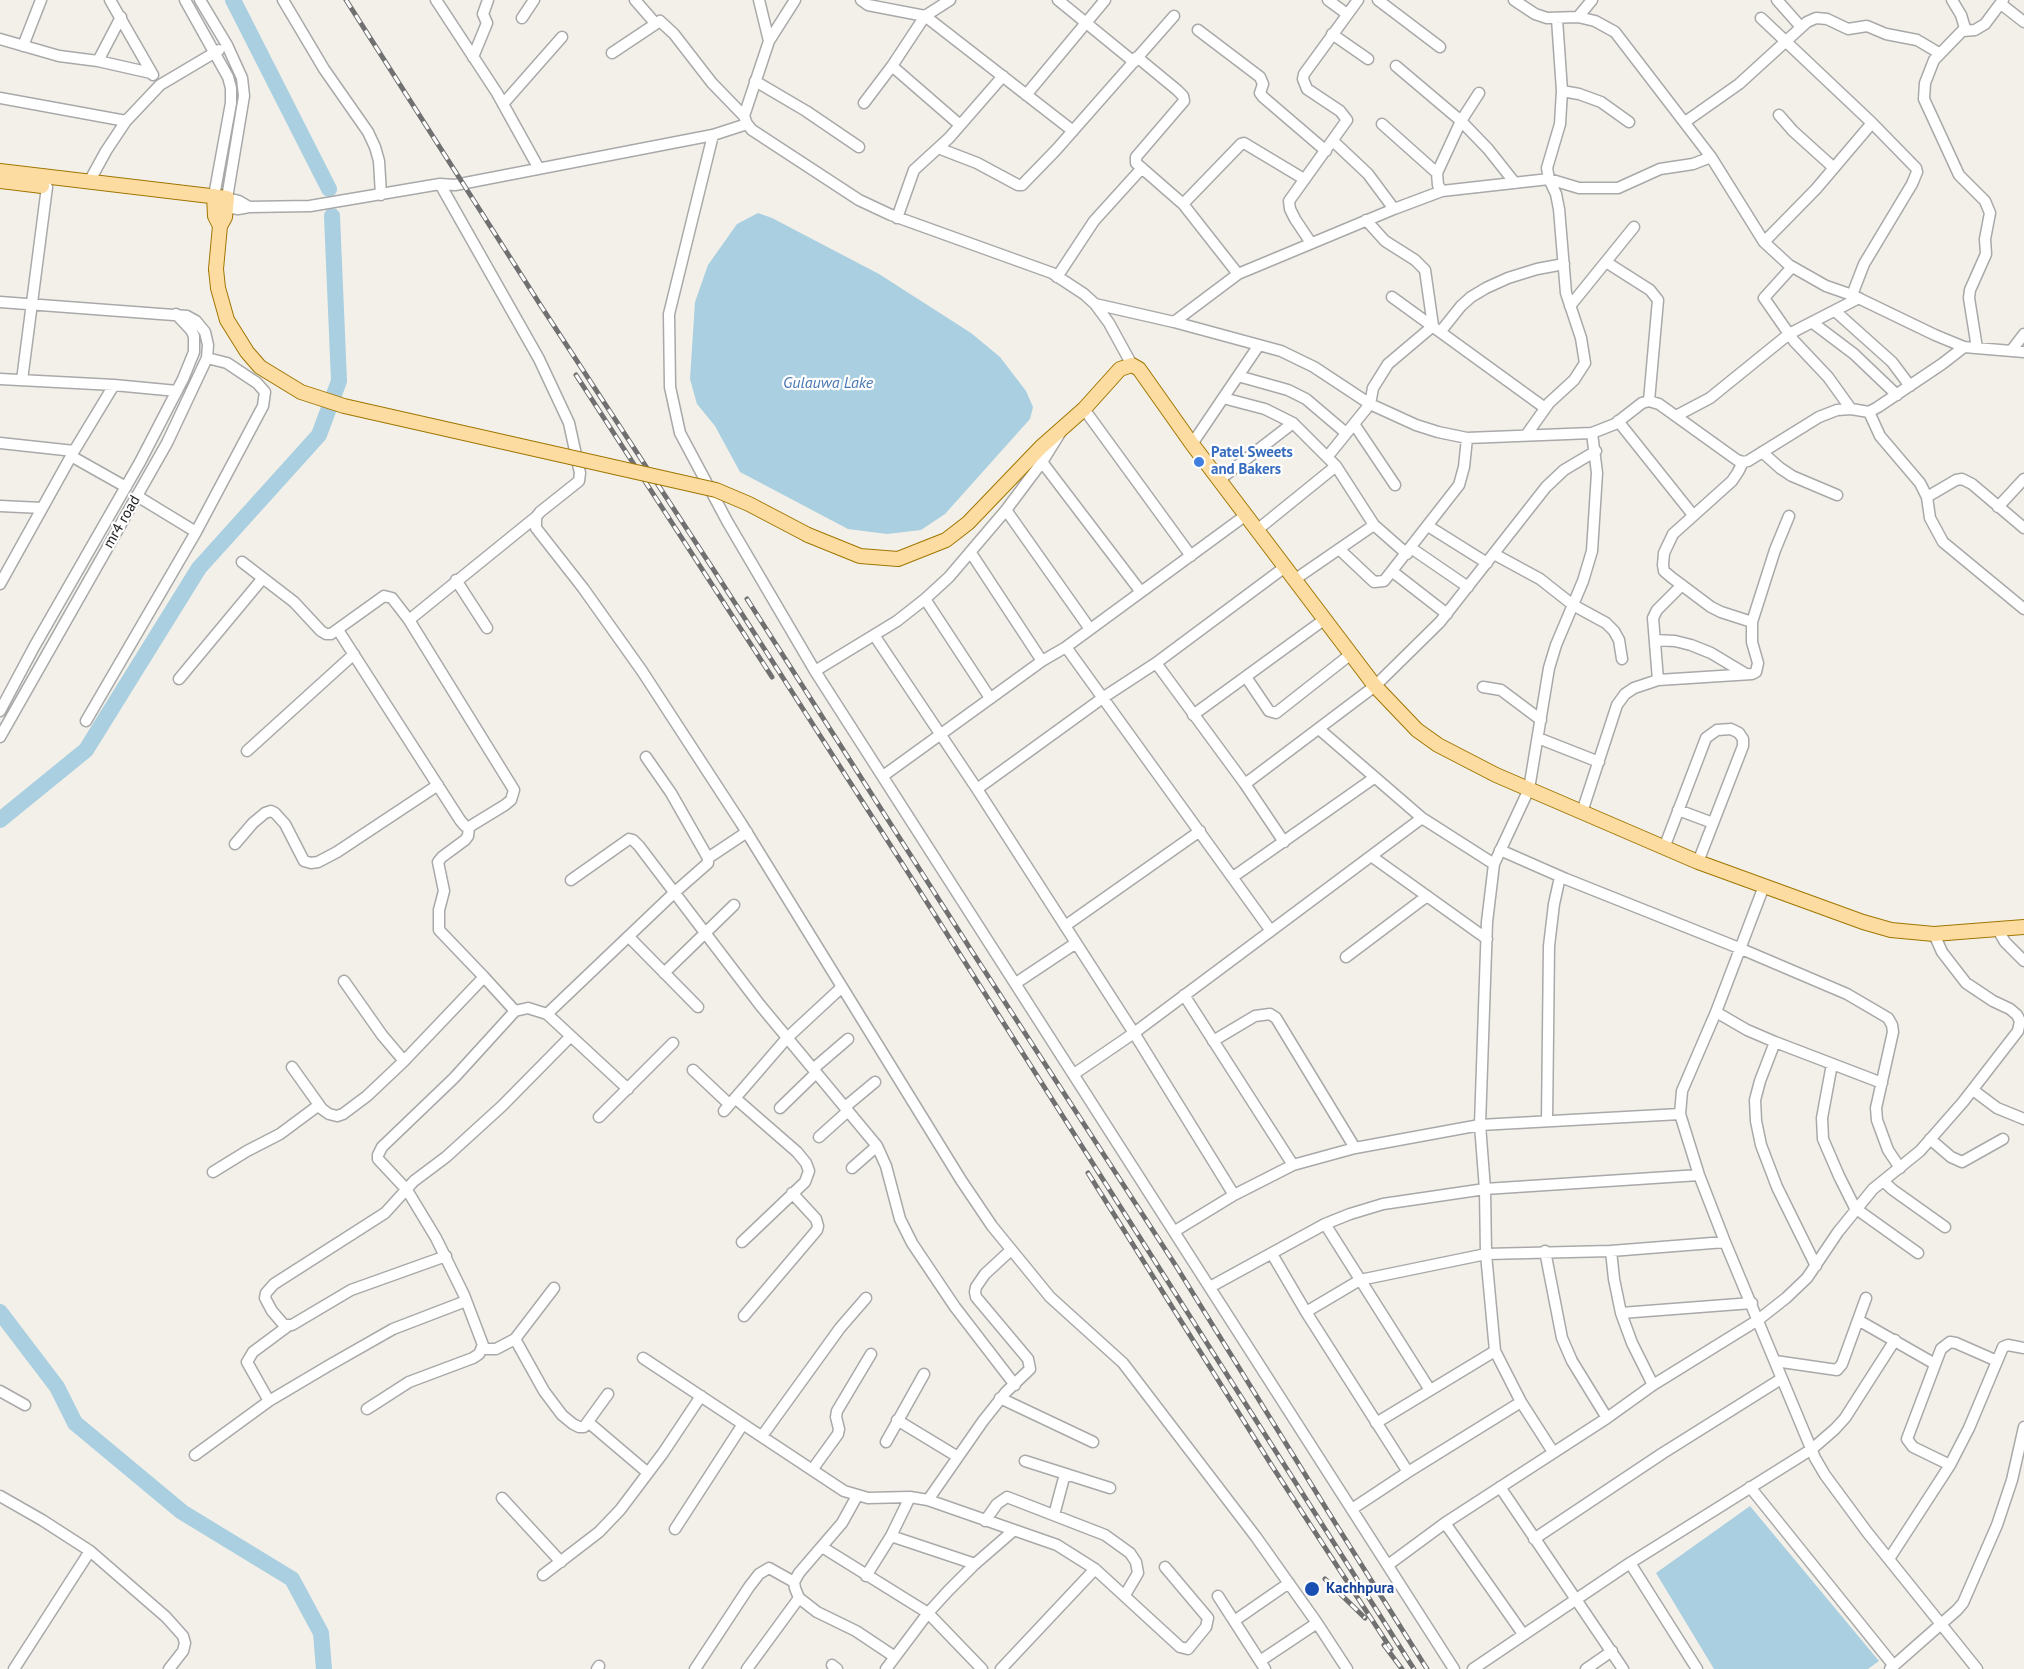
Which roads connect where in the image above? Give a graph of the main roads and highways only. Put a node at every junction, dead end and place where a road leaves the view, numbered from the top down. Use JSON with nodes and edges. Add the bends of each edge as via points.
{"nodes":[{"id":1,"x":0,"y":171,"type":"edge"},
{"id":2,"x":0,"y":181,"type":"edge"},
{"id":3,"x":66,"y":184,"type":"junction"},
{"id":4,"x":220,"y":202,"type":"junction"},
{"id":5,"x":2024,"y":927,"type":"edge"}],
"edges":[{"from":1,"to":3,"type":"main road"},
{"from":2,"to":3,"type":"main road","via":[[47,187]]},
{"from":3,"to":4,"type":"main road"},
{"from":3,"to":4,"type":"main road","via":[[89,182]]},
{"from":4,"to":5,"type":"main road","bridge":true,"via":[[225,217],[220,226],[216,269],[227,320],[260,367],[301,392],[716,490],[860,556],[898,559],[946,540],[1084,409],[1120,369],[1132,365],[1139,369],[1375,686],[1417,730],[1438,745],[1496,775],[1664,848],[1863,922],[1891,930],[1934,934]]}]}
